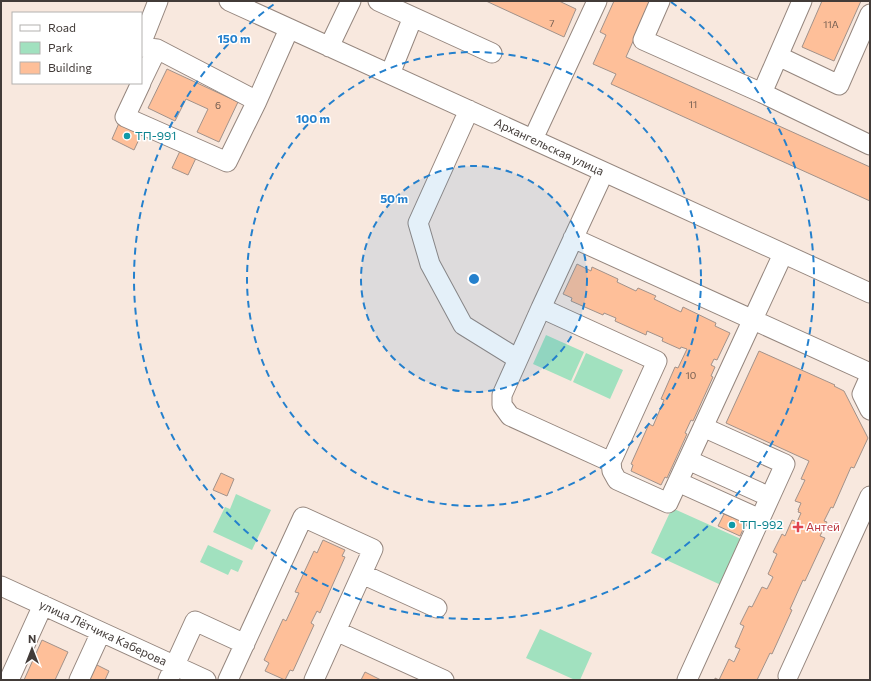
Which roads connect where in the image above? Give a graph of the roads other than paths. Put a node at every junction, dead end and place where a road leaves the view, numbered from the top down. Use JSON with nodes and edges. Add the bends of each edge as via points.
{"nodes":[{"id":1,"x":158,"y":1,"type":"edge"},
{"id":2,"x":229,"y":1,"type":"edge"},
{"id":3,"x":351,"y":1,"type":"edge"},
{"id":4,"x":378,"y":1,"type":"edge"},
{"id":5,"x":597,"y":1,"type":"edge"},
{"id":6,"x":660,"y":1,"type":"edge"},
{"id":7,"x":802,"y":1,"type":"edge"},
{"id":8,"x":870,"y":14,"type":"edge"},
{"id":9,"x":413,"y":17,"type":"junction"},
{"id":10,"x":290,"y":29,"type":"junction"},
{"id":11,"x":146,"y":47,"type":"edge"},
{"id":12,"x":329,"y":47,"type":"junction"},
{"id":13,"x":492,"y":53,"type":"dead end"},
{"id":14,"x":778,"y":56,"type":"junction"},
{"id":15,"x":390,"y":74,"type":"junction"},
{"id":16,"x":142,"y":76,"type":"edge"},
{"id":17,"x":141,"y":84,"type":"edge"},
{"id":18,"x":762,"y":94,"type":"junction"},
{"id":19,"x":257,"y":101,"type":"junction"},
{"id":20,"x":469,"y":110,"type":"junction"},
{"id":21,"x":533,"y":140,"type":"junction"},
{"id":22,"x":870,"y":145,"type":"edge"},
{"id":23,"x":604,"y":172,"type":"junction"},
{"id":24,"x":573,"y":238,"type":"junction"},
{"id":25,"x":782,"y":254,"type":"junction"},
{"id":26,"x":869,"y":290,"type":"edge"},
{"id":27,"x":541,"y":308,"type":"junction"},
{"id":28,"x":752,"y":320,"type":"junction"},
{"id":29,"x":518,"y":359,"type":"junction"},
{"id":30,"x":870,"y":375,"type":"edge"},
{"id":31,"x":870,"y":410,"type":"edge"},
{"id":32,"x":703,"y":427,"type":"junction"},
{"id":33,"x":688,"y":460,"type":"junction"},
{"id":34,"x":611,"y":462,"type":"junction"},
{"id":35,"x":678,"y":482,"type":"junction"},
{"id":36,"x":870,"y":496,"type":"edge"},
{"id":37,"x":770,"y":497,"type":"junction"},
{"id":38,"x":760,"y":519,"type":"junction"},
{"id":39,"x":362,"y":574,"type":"junction"},
{"id":40,"x":1,"y":586,"type":"edge"},
{"id":41,"x":43,"y":605,"type":"junction"},
{"id":42,"x":437,"y":608,"type":"dead end"},
{"id":43,"x":336,"y":631,"type":"junction"},
{"id":44,"x":101,"y":632,"type":"junction"},
{"id":45,"x":245,"y":644,"type":"junction"},
{"id":46,"x":172,"y":673,"type":"edge"},
{"id":47,"x":788,"y":676,"type":"dead end"},
{"id":48,"x":9,"y":680,"type":"edge"},
{"id":49,"x":79,"y":680,"type":"edge"},
{"id":50,"x":206,"y":680,"type":"edge"},
{"id":51,"x":228,"y":680,"type":"edge"},
{"id":52,"x":314,"y":680,"type":"edge"},
{"id":53,"x":444,"y":680,"type":"edge"},
{"id":54,"x":687,"y":680,"type":"edge"}],
"edges":[{"from":1,"to":11,"type":"street"},
{"from":2,"to":10,"type":"street","name":"Архангельская улица"},
{"from":3,"to":12,"type":"street"},
{"from":4,"to":9,"type":"street"},
{"from":5,"to":21,"type":"street"},
{"from":6,"to":18,"type":"street","via":[[643,40]]},
{"from":7,"to":14,"type":"street"},
{"from":8,"to":14,"type":"street","via":[[839,85]]},
{"from":9,"to":13,"type":"street"},
{"from":9,"to":15,"type":"street"},
{"from":10,"to":12,"type":"street","name":"Архангельская улица"},
{"from":10,"to":19,"type":"street"},
{"from":11,"to":16,"type":"street"},
{"from":11,"to":19,"type":"street"},
{"from":12,"to":15,"type":"street","name":"Архангельская улица"},
{"from":14,"to":18,"type":"street"},
{"from":15,"to":20,"type":"street","name":"Архангельская улица"},
{"from":17,"to":19,"type":"street","via":[[125,117],[227,162]]},
{"from":18,"to":22,"type":"street"},
{"from":20,"to":21,"type":"street","name":"Архангельская улица"},
{"from":20,"to":29,"type":"street","via":[[418,223],[430,264],[463,325]]},
{"from":21,"to":23,"type":"street","name":"Архангельская улица"},
{"from":23,"to":24,"type":"street"},
{"from":23,"to":25,"type":"street","name":"Архангельская улица"},
{"from":24,"to":27,"type":"street"},
{"from":24,"to":28,"type":"street"},
{"from":25,"to":26,"type":"street","name":"Архангельская улица"},
{"from":25,"to":28,"type":"street"},
{"from":27,"to":29,"type":"street"},
{"from":27,"to":34,"type":"street","via":[[657,361]]},
{"from":28,"to":30,"type":"street"},
{"from":28,"to":32,"type":"street"},
{"from":29,"to":34,"type":"street","via":[[502,395],[505,411],[510,416]]},
{"from":30,"to":31,"type":"street","via":[[862,394]]},
{"from":32,"to":33,"type":"street"},
{"from":32,"to":37,"type":"street","via":[[785,464]]},
{"from":33,"to":35,"type":"street"},
{"from":33,"to":37,"type":"street"},
{"from":34,"to":35,"type":"street","via":[[617,480],[668,504]]},
{"from":35,"to":38,"type":"street"},
{"from":36,"to":47,"type":"street"},
{"from":37,"to":38,"type":"street"},
{"from":38,"to":54,"type":"street"},
{"from":39,"to":42,"type":"street"},
{"from":39,"to":43,"type":"street"},
{"from":39,"to":45,"type":"street","via":[[373,549],[303,517]]},
{"from":40,"to":41,"type":"street","name":"улица Лётчика Каберова"},
{"from":41,"to":44,"type":"street","name":"улица Лётчика Каберова"},
{"from":41,"to":48,"type":"street"},
{"from":43,"to":52,"type":"street"},
{"from":43,"to":53,"type":"street"},
{"from":44,"to":46,"type":"street","name":"улица Лётчика Каберова"},
{"from":44,"to":49,"type":"street"},
{"from":45,"to":46,"type":"street","via":[[195,621]]},
{"from":45,"to":51,"type":"street"},
{"from":46,"to":50,"type":"street","name":"улица Лётчика Каберова"}]}
